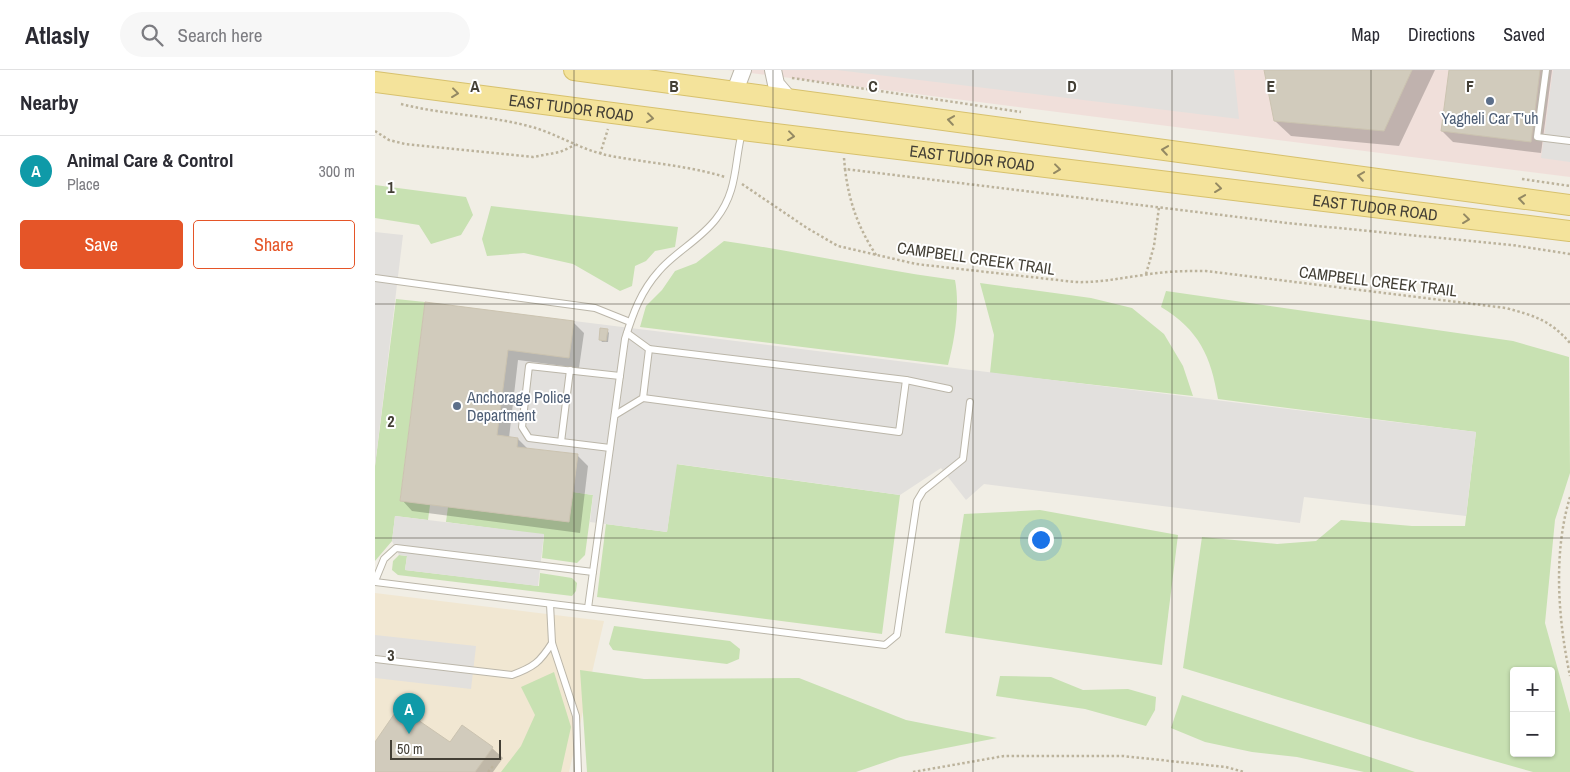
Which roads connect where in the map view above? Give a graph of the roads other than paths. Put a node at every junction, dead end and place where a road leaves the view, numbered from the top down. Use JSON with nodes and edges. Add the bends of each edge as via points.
{"nodes":[{"id":1,"x":574,"y":70,"type":"edge"},
{"id":2,"x":743,"y":70,"type":"edge"},
{"id":3,"x":773,"y":70,"type":"edge"},
{"id":4,"x":1546,"y":70,"type":"edge"},
{"id":5,"x":375,"y":82,"type":"edge"},
{"id":6,"x":735,"y":91,"type":"junction"},
{"id":7,"x":788,"y":98,"type":"junction"},
{"id":8,"x":743,"y":130,"type":"junction"},
{"id":9,"x":1570,"y":141,"type":"edge"},
{"id":10,"x":1570,"y":205,"type":"edge"},
{"id":11,"x":1570,"y":231,"type":"edge"},
{"id":12,"x":375,"y":278,"type":"edge"},
{"id":13,"x":630,"y":322,"type":"junction"},
{"id":14,"x":627,"y":333,"type":"junction"},
{"id":15,"x":649,"y":349,"type":"junction"},
{"id":16,"x":570,"y":370,"type":"junction"},
{"id":17,"x":620,"y":376,"type":"junction"},
{"id":18,"x":906,"y":380,"type":"junction"},
{"id":19,"x":949,"y":389,"type":"dead end"},
{"id":20,"x":643,"y":398,"type":"junction"},
{"id":21,"x":969,"y":402,"type":"dead end"},
{"id":22,"x":615,"y":415,"type":"junction"},
{"id":23,"x":561,"y":442,"type":"junction"},
{"id":24,"x":610,"y":448,"type":"junction"},
{"id":25,"x":593,"y":572,"type":"junction"},
{"id":26,"x":375,"y":582,"type":"edge"},
{"id":27,"x":550,"y":604,"type":"junction"},
{"id":28,"x":588,"y":608,"type":"junction"},
{"id":29,"x":552,"y":643,"type":"junction"},
{"id":30,"x":375,"y":660,"type":"edge"},
{"id":31,"x":578,"y":772,"type":"edge"}],
"edges":[{"from":1,"to":6,"type":"main road","name":"EAST TUDOR ROAD"},
{"from":2,"to":6,"type":"street"},
{"from":3,"to":7,"type":"street","via":[[776,84]]},
{"from":4,"to":9,"type":"lane","via":[[1537,136]]},
{"from":5,"to":8,"type":"main road","name":"EAST TUDOR ROAD","one_way":true},
{"from":6,"to":7,"type":"main road","name":"EAST TUDOR ROAD"},
{"from":10,"to":7,"type":"main road","name":"EAST TUDOR ROAD","one_way":true},
{"from":8,"to":11,"type":"main road","name":"EAST TUDOR ROAD","one_way":true},
{"from":8,"to":13,"type":"lane","via":[[733,189],[716,219],[660,269],[635,305]]},
{"from":12,"to":13,"type":"lane","via":[[595,308]]},
{"from":13,"to":14,"type":"lane"},
{"from":14,"to":15,"type":"lane"},
{"from":14,"to":17,"type":"lane"},
{"from":15,"to":18,"type":"lane"},
{"from":15,"to":20,"type":"lane"},
{"from":16,"to":17,"type":"lane"},
{"from":16,"to":23,"type":"lane"},
{"from":16,"to":23,"type":"lane","via":[[529,366],[522,427],[529,438]]},
{"from":17,"to":22,"type":"lane"},
{"from":18,"to":19,"type":"lane"},
{"from":18,"to":20,"type":"lane","via":[[899,432]]},
{"from":20,"to":22,"type":"lane"},
{"from":21,"to":28,"type":"lane","via":[[963,460],[923,491],[917,501],[897,635],[885,645]]},
{"from":22,"to":24,"type":"lane"},
{"from":23,"to":24,"type":"lane"},
{"from":24,"to":25,"type":"lane"},
{"from":25,"to":26,"type":"lane","via":[[396,548],[384,559]]},
{"from":25,"to":28,"type":"lane"},
{"from":26,"to":27,"type":"lane"},
{"from":27,"to":28,"type":"lane"},
{"from":27,"to":29,"type":"lane"},
{"from":29,"to":30,"type":"lane","via":[[543,658],[531,668],[512,675]]},
{"from":29,"to":31,"type":"lane","via":[[576,716]]}]}
